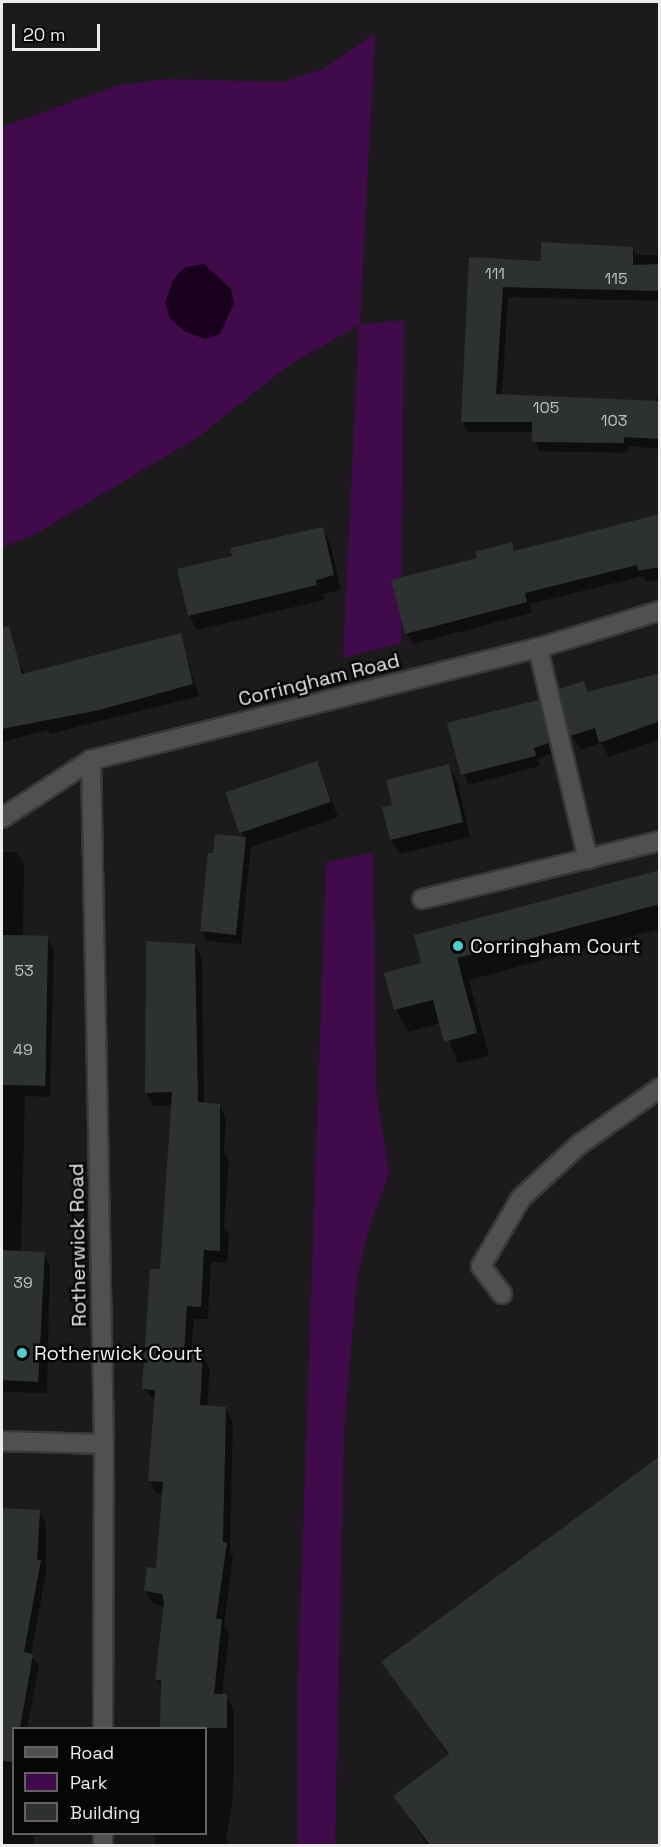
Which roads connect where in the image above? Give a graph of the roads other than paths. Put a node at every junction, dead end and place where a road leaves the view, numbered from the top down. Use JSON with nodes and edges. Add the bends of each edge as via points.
{"nodes":[{"id":1,"x":660,"y":611,"type":"edge"},
{"id":2,"x":538,"y":648,"type":"junction"},
{"id":3,"x":91,"y":760,"type":"junction"},
{"id":4,"x":2,"y":818,"type":"edge"},
{"id":5,"x":660,"y":841,"type":"edge"},
{"id":6,"x":588,"y":859,"type":"junction"},
{"id":7,"x":422,"y":899,"type":"dead end"},
{"id":8,"x":660,"y":1088,"type":"edge"},
{"id":9,"x":502,"y":1294,"type":"dead end"},
{"id":10,"x":2,"y":1441,"type":"edge"},
{"id":11,"x":104,"y":1443,"type":"junction"},
{"id":12,"x":103,"y":1727,"type":"edge"}],
"edges":[{"from":1,"to":2,"type":"street","name":"Corringham Road"},
{"from":2,"to":3,"type":"street","name":"Corringham Road"},
{"from":2,"to":6,"type":"street"},
{"from":3,"to":4,"type":"street","name":"Corringham Road"},
{"from":3,"to":11,"type":"street","name":"Rotherwick Road"},
{"from":5,"to":6,"type":"street"},
{"from":6,"to":7,"type":"street"},
{"from":8,"to":9,"type":"street","via":[[580,1144],[521,1198],[481,1266]]},
{"from":10,"to":11,"type":"street"},
{"from":11,"to":12,"type":"street","name":"Rotherwick Road"}]}
